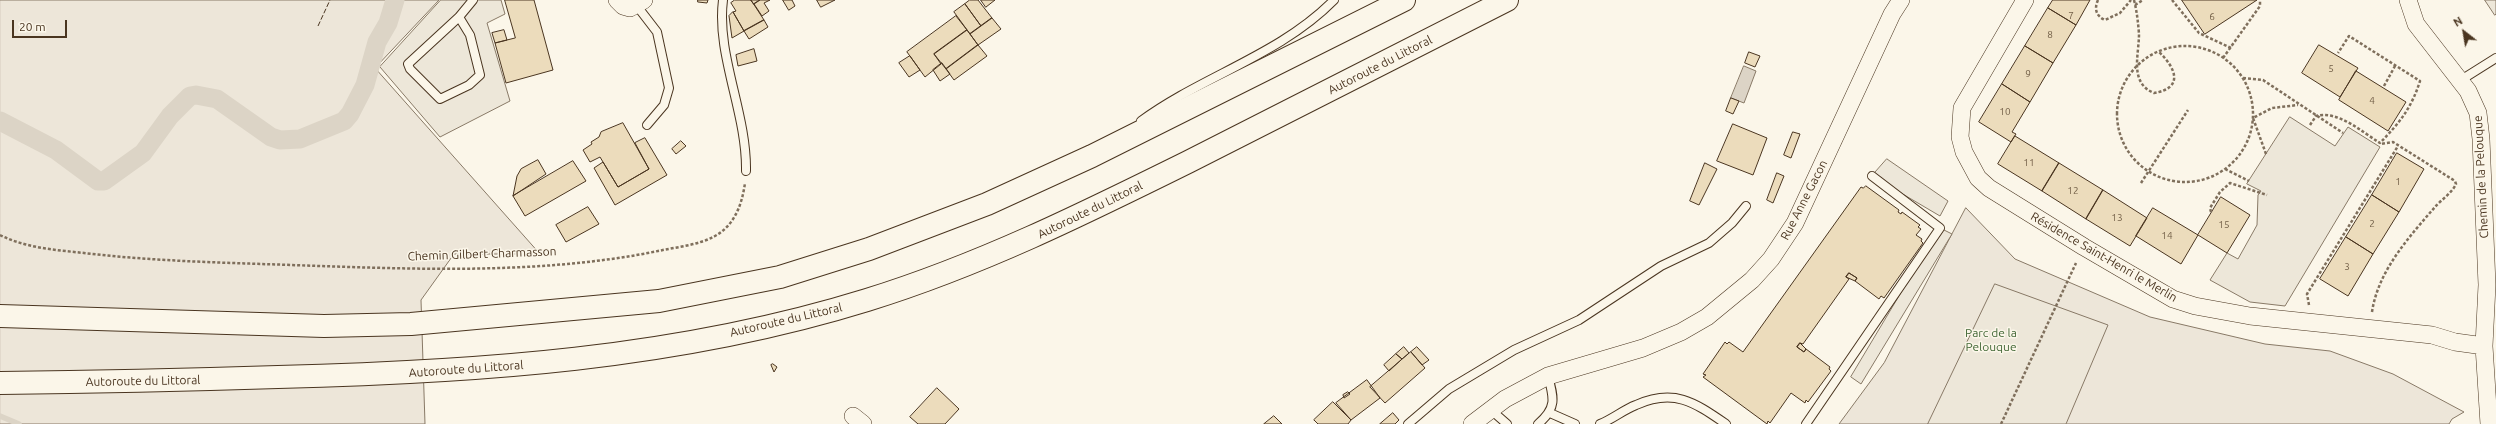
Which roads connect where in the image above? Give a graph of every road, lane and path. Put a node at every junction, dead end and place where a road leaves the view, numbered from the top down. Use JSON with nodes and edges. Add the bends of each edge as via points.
{"nodes":[{"id":1,"x":473,"y":0,"type":"edge"},
{"id":2,"x":617,"y":0,"type":"edge"},
{"id":3,"x":723,"y":0,"type":"edge"},
{"id":4,"x":1334,"y":0,"type":"edge"},
{"id":5,"x":1404,"y":0,"type":"edge"},
{"id":6,"x":1507,"y":0,"type":"edge"},
{"id":7,"x":1901,"y":0,"type":"edge"},
{"id":8,"x":2025,"y":0,"type":"edge"},
{"id":9,"x":2098,"y":0,"type":"edge"},
{"id":10,"x":2133,"y":0,"type":"edge"},
{"id":11,"x":2143,"y":0,"type":"edge"},
{"id":12,"x":2172,"y":0,"type":"edge"},
{"id":13,"x":2260,"y":0,"type":"edge"},
{"id":14,"x":2408,"y":0,"type":"edge"},
{"id":15,"x":640,"y":3,"type":"edge"},
{"id":16,"x":2135,"y":6,"type":"junction"},
{"id":17,"x":459,"y":18,"type":"junction"},
{"id":18,"x":2231,"y":48,"type":"junction"},
{"id":19,"x":2159,"y":52,"type":"junction"},
{"id":20,"x":2338,"y":53,"type":"dead end"},
{"id":21,"x":2224,"y":58,"type":"junction"},
{"id":22,"x":2496,"y":58,"type":"edge"},
{"id":23,"x":2396,"y":66,"type":"junction"},
{"id":24,"x":2136,"y":67,"type":"junction"},
{"id":25,"x":2243,"y":78,"type":"junction"},
{"id":26,"x":2460,"y":80,"type":"junction"},
{"id":27,"x":2384,"y":86,"type":"dead end"},
{"id":28,"x":2298,"y":105,"type":"junction"},
{"id":29,"x":2188,"y":110,"type":"dead end"},
{"id":30,"x":2316,"y":116,"type":"junction"},
{"id":31,"x":2253,"y":118,"type":"junction"},
{"id":32,"x":647,"y":125,"type":"dead end"},
{"id":33,"x":2310,"y":126,"type":"dead end"},
{"id":34,"x":2343,"y":133,"type":"dead end"},
{"id":35,"x":2380,"y":144,"type":"junction"},
{"id":36,"x":2398,"y":146,"type":"junction"},
{"id":37,"x":2266,"y":154,"type":"dead end"},
{"id":38,"x":1092,"y":156,"type":"junction"},
{"id":39,"x":2224,"y":169,"type":"junction"},
{"id":40,"x":746,"y":171,"type":"joint"},
{"id":41,"x":2148,"y":172,"type":"junction"},
{"id":42,"x":1872,"y":176,"type":"dead end"},
{"id":43,"x":2249,"y":181,"type":"dead end"},
{"id":44,"x":2141,"y":183,"type":"dead end"},
{"id":45,"x":2267,"y":195,"type":"dead end"},
{"id":46,"x":1746,"y":206,"type":"dead end"},
{"id":47,"x":2211,"y":212,"type":"dead end"},
{"id":48,"x":0,"y":235,"type":"edge"},
{"id":49,"x":2084,"y":247,"type":"junction"},
{"id":50,"x":0,"y":316,"type":"edge"},
{"id":51,"x":2316,"y":322,"type":"junction"},
{"id":52,"x":2371,"y":328,"type":"junction"},
{"id":53,"x":2484,"y":346,"type":"junction"},
{"id":54,"x":1548,"y":376,"type":"junction"},
{"id":55,"x":0,"y":383,"type":"edge"},
{"id":56,"x":1491,"y":410,"type":"junction"},
{"id":57,"x":1550,"y":413,"type":"junction"},
{"id":58,"x":1408,"y":424,"type":"edge"},
{"id":59,"x":1472,"y":424,"type":"edge"},
{"id":60,"x":1507,"y":424,"type":"edge"},
{"id":61,"x":1538,"y":424,"type":"edge"},
{"id":62,"x":1575,"y":424,"type":"edge"},
{"id":63,"x":1600,"y":424,"type":"edge"},
{"id":64,"x":1726,"y":424,"type":"edge"},
{"id":65,"x":1806,"y":424,"type":"edge"},
{"id":66,"x":2001,"y":424,"type":"edge"},
{"id":67,"x":2489,"y":424,"type":"edge"}],
"edges":[{"from":1,"to":17,"type":"lane"},
{"from":2,"to":15,"type":"street","via":[[630,8]]},
{"from":3,"to":40,"type":"lane","via":[[723,36],[747,144]]},
{"from":4,"to":38,"type":"lane","via":[[1287,38],[1154,112]]},
{"from":5,"to":38,"type":"highway"},
{"from":6,"to":55,"type":"highway","name":"Autoroute du Littoral","via":[[1310,101],[1018,244],[867,300],[791,321],[646,350],[516,366],[389,374]]},
{"from":7,"to":54,"type":"street","name":"Rue Anne Gacon","via":[[1892,14],[1795,223],[1771,259],[1756,275],[1707,317],[1681,332],[1643,348]]},
{"from":8,"to":49,"type":"street","name":"Résidence Saint-Henri le Merlin","via":[[1962,108],[1960,130],[1964,152],[1978,178],[1989,188]]},
{"from":9,"to":10,"type":"path","via":[[2096,12],[2105,20],[2116,16]]},
{"from":10,"to":16,"type":"path"},
{"from":11,"to":16,"type":"path"},
{"from":12,"to":18,"type":"path","via":[[2199,33]]},
{"from":13,"to":18,"type":"path","via":[[2260,6]]},
{"from":14,"to":26,"type":"street","name":"Chemin de la Pelouque","via":[[2416,24]]},
{"from":15,"to":32,"type":"lane","via":[[657,32],[669,88],[664,105]]},
{"from":16,"to":24,"type":"path","via":[[2139,33]]},
{"from":17,"to":17,"type":"lane","via":[[408,64],[440,99],[470,85],[480,75],[470,35]]},
{"from":18,"to":21,"type":"path"},
{"from":19,"to":21,"type":"path","via":[[2185,46],[2199,48]]},
{"from":19,"to":24,"type":"path"},
{"from":19,"to":24,"type":"path","via":[[2173,67],[2173,81],[2168,87],[2154,93],[2145,89]]},
{"from":20,"to":23,"type":"path","via":[[2349,36]]},
{"from":21,"to":25,"type":"path"},
{"from":22,"to":26,"type":"lane"},
{"from":23,"to":27,"type":"path"},
{"from":23,"to":35,"type":"path","via":[[2420,81],[2412,105]]},
{"from":24,"to":41,"type":"path","via":[[2122,89],[2117,116],[2123,142]]},
{"from":25,"to":28,"type":"path","via":[[2263,80]]},
{"from":25,"to":31,"type":"path","via":[[2249,91]]},
{"from":26,"to":53,"type":"street","name":"Chemin de la Pelouque","via":[[2474,100],[2480,125],[2487,285]]},
{"from":28,"to":30,"type":"path"},
{"from":28,"to":31,"type":"path","via":[[2272,108]]},
{"from":29,"to":41,"type":"path"},
{"from":30,"to":33,"type":"path"},
{"from":30,"to":34,"type":"path"},
{"from":30,"to":35,"type":"path","via":[[2335,116]]},
{"from":31,"to":37,"type":"path"},
{"from":31,"to":39,"type":"path","via":[[2245,145]]},
{"from":35,"to":36,"type":"path","via":[[2393,142]]},
{"from":36,"to":51,"type":"path","via":[[2307,294]]},
{"from":36,"to":52,"type":"path","via":[[2456,184],[2418,227],[2383,277],[2375,296]]},
{"from":38,"to":50,"type":"highway","via":[[988,204],[869,249],[780,277],[660,301],[403,324],[324,326]]},
{"from":39,"to":41,"type":"path","via":[[2190,182],[2169,180]]},
{"from":39,"to":43,"type":"path"},
{"from":40,"to":48,"type":"path","name":"Chemin Gilbert Charmasson","via":[[736,216],[716,236],[704,241],[624,258],[537,266],[387,268],[144,260],[39,248]]},
{"from":41,"to":44,"type":"path"},
{"from":42,"to":65,"type":"lane","via":[[1940,228]]},
{"from":45,"to":47,"type":"path","via":[[2230,183],[2220,192],[2210,208]]},
{"from":46,"to":58,"type":"lane","via":[[1732,223],[1709,242],[1661,266],[1579,320],[1514,350],[1449,389]]},
{"from":49,"to":51,"type":"street","name":"Résidence Saint-Henri le Merlin","via":[[2173,299],[2195,306],[2250,316]]},
{"from":49,"to":66,"type":"path"},
{"from":51,"to":52,"type":"street","name":"Résidence Saint-Henri le Merlin"},
{"from":52,"to":53,"type":"street","name":"Résidence Saint-Henri le Merlin","via":[[2432,335],[2455,342]]},
{"from":53,"to":67,"type":"street","name":"Chemin de la Pelouque"},
{"from":54,"to":56,"type":"street","name":"Rue Anne Gacon"},
{"from":54,"to":57,"type":"lane","via":[[1553,397]]},
{"from":56,"to":59,"type":"street","name":"Rue Anne Gacon"},
{"from":56,"to":60,"type":"lane"},
{"from":57,"to":61,"type":"lane"},
{"from":57,"to":62,"type":"lane"},
{"from":63,"to":64,"type":"lane","via":[[1635,405],[1667,396],[1698,405]]}]}
